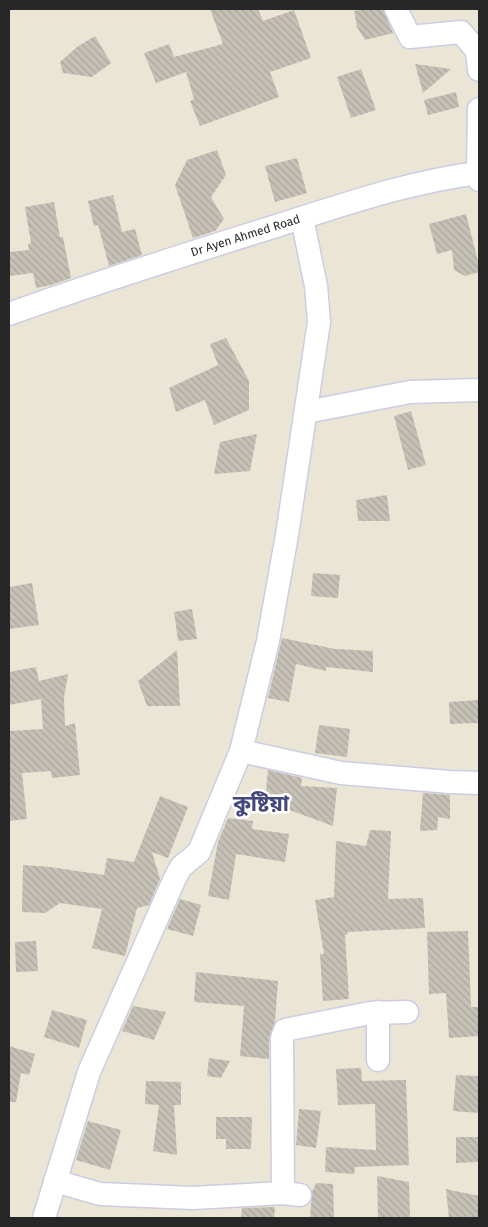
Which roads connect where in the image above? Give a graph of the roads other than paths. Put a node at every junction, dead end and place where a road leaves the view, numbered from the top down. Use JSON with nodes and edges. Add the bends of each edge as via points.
{"nodes":[{"id":1,"x":396,"y":9,"type":"edge"},
{"id":2,"x":479,"y":70,"type":"edge"},
{"id":3,"x":479,"y":109,"type":"edge"},
{"id":4,"x":479,"y":176,"type":"edge"},
{"id":5,"x":302,"y":218,"type":"junction"},
{"id":6,"x":9,"y":314,"type":"edge"},
{"id":7,"x":479,"y":390,"type":"edge"},
{"id":8,"x":306,"y":412,"type":"junction"},
{"id":9,"x":241,"y":751,"type":"junction"},
{"id":10,"x":479,"y":783,"type":"edge"},
{"id":11,"x":378,"y":1012,"type":"junction"},
{"id":12,"x":407,"y":1012,"type":"dead end"},
{"id":13,"x":378,"y":1060,"type":"dead end"},
{"id":14,"x":55,"y":1181,"type":"junction"},
{"id":15,"x":44,"y":1218,"type":"edge"}],
"edges":[{"from":1,"to":2,"type":"street","via":[[410,37],[461,32],[477,51]]},
{"from":3,"to":4,"type":"street"},
{"from":4,"to":5,"type":"street","name":"Dr Ayen Ahmed Road","via":[[446,177],[393,189]]},
{"from":5,"to":6,"type":"street","name":"Dr Ayen Ahmed Road"},
{"from":5,"to":8,"type":"street","via":[[316,286],[319,322]]},
{"from":7,"to":8,"type":"street","via":[[410,392]]},
{"from":8,"to":9,"type":"street","via":[[268,641]]},
{"from":9,"to":10,"type":"street","via":[[341,773]]},
{"from":9,"to":14,"type":"street","via":[[199,852],[181,867],[175,878],[88,1072]]},
{"from":11,"to":12,"type":"street"},
{"from":11,"to":13,"type":"street"},
{"from":11,"to":14,"type":"street","via":[[285,1030],[282,1038],[291,1194],[193,1198],[100,1194]]},
{"from":14,"to":15,"type":"street"}]}
